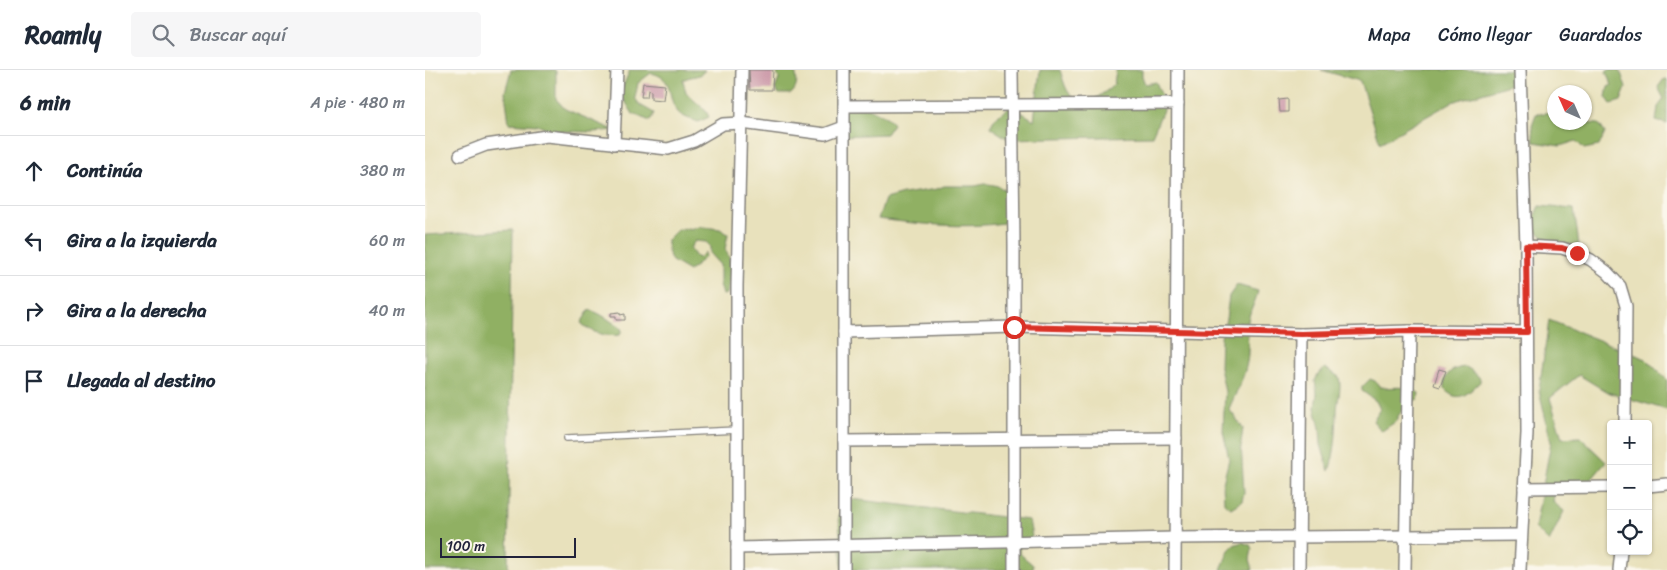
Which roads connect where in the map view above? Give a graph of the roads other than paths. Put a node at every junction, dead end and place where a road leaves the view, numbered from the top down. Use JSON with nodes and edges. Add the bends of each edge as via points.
{"nodes":[{"id":1,"x":617,"y":70,"type":"edge"},
{"id":2,"x":742,"y":70,"type":"edge"},
{"id":3,"x":844,"y":70,"type":"edge"},
{"id":4,"x":1012,"y":70,"type":"edge"},
{"id":5,"x":1178,"y":70,"type":"edge"},
{"id":6,"x":1520,"y":70,"type":"edge"},
{"id":7,"x":1178,"y":104,"type":"junction"},
{"id":8,"x":1013,"y":105,"type":"junction"},
{"id":9,"x":844,"y":106,"type":"junction"},
{"id":10,"x":741,"y":123,"type":"junction"},
{"id":11,"x":844,"y":127,"type":"junction"},
{"id":12,"x":614,"y":144,"type":"junction"},
{"id":13,"x":460,"y":155,"type":"dead end"},
{"id":14,"x":1526,"y":246,"type":"junction"},
{"id":15,"x":1014,"y":327,"type":"junction"},
{"id":16,"x":1176,"y":331,"type":"junction"},
{"id":17,"x":1409,"y":331,"type":"junction"},
{"id":18,"x":844,"y":332,"type":"junction"},
{"id":19,"x":1527,"y":332,"type":"junction"},
{"id":20,"x":1301,"y":334,"type":"junction"},
{"id":21,"x":1625,"y":420,"type":"edge"},
{"id":22,"x":737,"y":430,"type":"junction"},
{"id":23,"x":567,"y":438,"type":"dead end"},
{"id":24,"x":1176,"y":438,"type":"junction"},
{"id":25,"x":1014,"y":440,"type":"junction"},
{"id":26,"x":844,"y":441,"type":"junction"},
{"id":27,"x":1667,"y":484,"type":"edge"},
{"id":28,"x":1652,"y":486,"type":"edge"},
{"id":29,"x":1607,"y":487,"type":"edge"},
{"id":30,"x":1524,"y":488,"type":"junction"},
{"id":31,"x":1521,"y":535,"type":"junction"},
{"id":32,"x":1406,"y":537,"type":"junction"},
{"id":33,"x":1175,"y":538,"type":"junction"},
{"id":34,"x":1299,"y":538,"type":"junction"},
{"id":35,"x":1014,"y":542,"type":"junction"},
{"id":36,"x":844,"y":546,"type":"junction"},
{"id":37,"x":737,"y":548,"type":"junction"},
{"id":38,"x":1621,"y":555,"type":"edge"},
{"id":39,"x":737,"y":570,"type":"edge"},
{"id":40,"x":844,"y":570,"type":"edge"},
{"id":41,"x":1014,"y":570,"type":"edge"},
{"id":42,"x":1175,"y":570,"type":"edge"},
{"id":43,"x":1299,"y":570,"type":"edge"},
{"id":44,"x":1405,"y":570,"type":"edge"},
{"id":45,"x":1520,"y":570,"type":"edge"},
{"id":46,"x":1619,"y":570,"type":"edge"}],
"edges":[{"from":1,"to":12,"type":"street"},
{"from":2,"to":10,"type":"street"},
{"from":3,"to":9,"type":"street"},
{"from":4,"to":8,"type":"street"},
{"from":5,"to":7,"type":"street"},
{"from":6,"to":14,"type":"street"},
{"from":7,"to":8,"type":"street"},
{"from":7,"to":16,"type":"street"},
{"from":8,"to":9,"type":"street"},
{"from":8,"to":15,"type":"street"},
{"from":9,"to":11,"type":"street"},
{"from":10,"to":11,"type":"street","via":[[825,134]]},
{"from":10,"to":12,"type":"street","via":[[723,124],[693,141],[668,149]]},
{"from":10,"to":22,"type":"street"},
{"from":11,"to":18,"type":"street"},
{"from":12,"to":13,"type":"street","via":[[547,136],[486,144]]},
{"from":14,"to":19,"type":"street"},
{"from":14,"to":21,"type":"street","via":[[1562,248],[1577,253],[1607,272],[1620,286],[1626,306]]},
{"from":15,"to":16,"type":"street"},
{"from":15,"to":18,"type":"street"},
{"from":15,"to":25,"type":"street"},
{"from":16,"to":20,"type":"street"},
{"from":16,"to":24,"type":"street"},
{"from":17,"to":19,"type":"street"},
{"from":17,"to":20,"type":"street"},
{"from":17,"to":32,"type":"street"},
{"from":18,"to":26,"type":"street"},
{"from":19,"to":30,"type":"street"},
{"from":20,"to":34,"type":"street"},
{"from":22,"to":23,"type":"lane"},
{"from":22,"to":37,"type":"street"},
{"from":24,"to":25,"type":"street"},
{"from":24,"to":33,"type":"street"},
{"from":25,"to":26,"type":"street"},
{"from":25,"to":35,"type":"street"},
{"from":26,"to":36,"type":"street"},
{"from":27,"to":28,"type":"street"},
{"from":29,"to":30,"type":"street"},
{"from":30,"to":31,"type":"street"},
{"from":31,"to":32,"type":"street"},
{"from":31,"to":45,"type":"street"},
{"from":32,"to":34,"type":"street"},
{"from":32,"to":44,"type":"street"},
{"from":33,"to":34,"type":"street"},
{"from":33,"to":35,"type":"street"},
{"from":33,"to":42,"type":"street"},
{"from":34,"to":43,"type":"street"},
{"from":35,"to":36,"type":"street"},
{"from":35,"to":41,"type":"street"},
{"from":36,"to":37,"type":"street"},
{"from":36,"to":40,"type":"street"},
{"from":37,"to":39,"type":"street"},
{"from":38,"to":46,"type":"street"}]}
